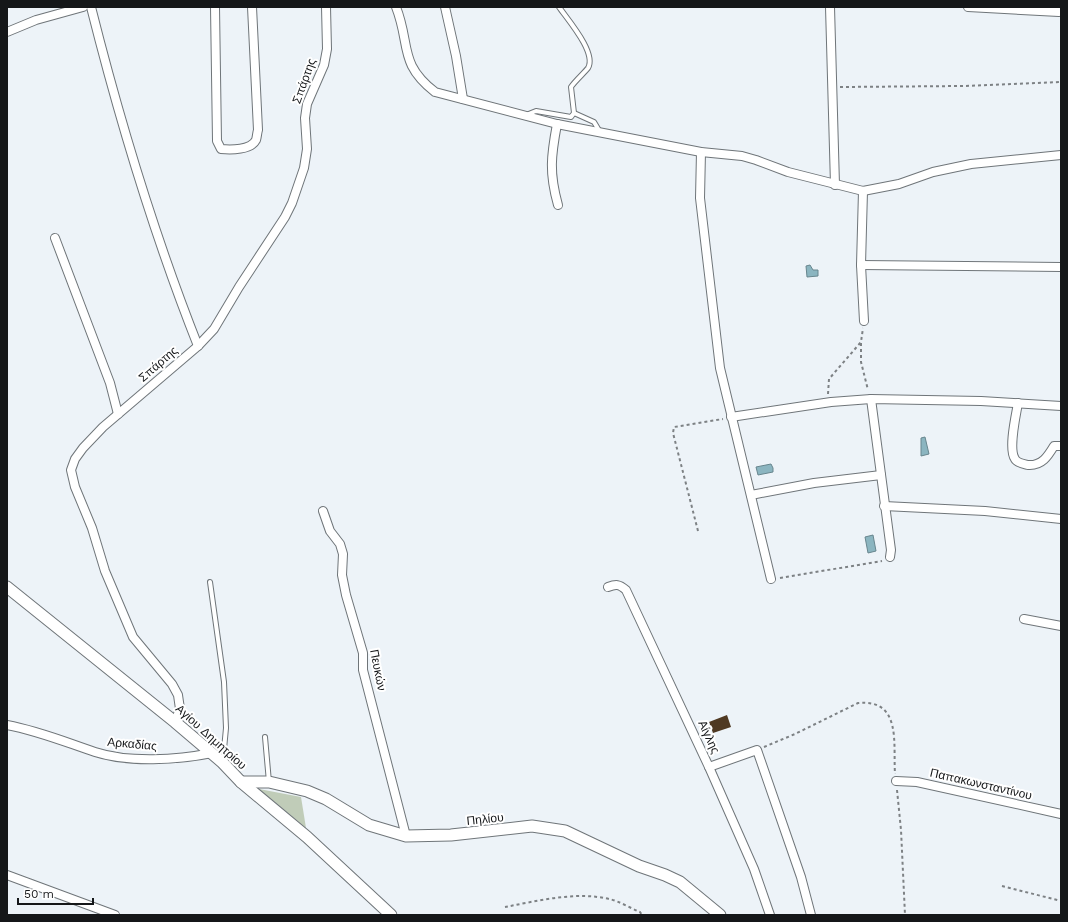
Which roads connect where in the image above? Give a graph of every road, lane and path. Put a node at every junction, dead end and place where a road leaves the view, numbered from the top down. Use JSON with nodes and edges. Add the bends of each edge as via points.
{"nodes":[{"id":1,"x":83,"y":7,"type":"edge"},
{"id":2,"x":91,"y":7,"type":"edge"},
{"id":3,"x":215,"y":7,"type":"edge"},
{"id":4,"x":252,"y":7,"type":"edge"},
{"id":5,"x":326,"y":7,"type":"edge"},
{"id":6,"x":396,"y":7,"type":"edge"},
{"id":7,"x":445,"y":7,"type":"edge"},
{"id":8,"x":559,"y":7,"type":"edge"},
{"id":9,"x":830,"y":7,"type":"edge"},
{"id":10,"x":968,"y":7,"type":"edge"},
{"id":11,"x":1059,"y":12,"type":"dead end"},
{"id":12,"x":7,"y":32,"type":"edge"},
{"id":13,"x":1061,"y":82,"type":"edge"},
{"id":14,"x":831,"y":88,"type":"junction"},
{"id":15,"x":463,"y":99,"type":"junction"},
{"id":16,"x":574,"y":113,"type":"junction"},
{"id":17,"x":525,"y":116,"type":"junction"},
{"id":18,"x":557,"y":124,"type":"junction"},
{"id":19,"x":600,"y":132,"type":"junction"},
{"id":20,"x":701,"y":152,"type":"junction"},
{"id":21,"x":1061,"y":155,"type":"edge"},
{"id":22,"x":835,"y":185,"type":"junction"},
{"id":23,"x":863,"y":190,"type":"junction"},
{"id":24,"x":558,"y":205,"type":"dead end"},
{"id":25,"x":55,"y":238,"type":"dead end"},
{"id":26,"x":861,"y":265,"type":"junction"},
{"id":27,"x":1061,"y":267,"type":"edge"},
{"id":28,"x":864,"y":321,"type":"joint"},
{"id":29,"x":861,"y":342,"type":"junction"},
{"id":30,"x":198,"y":346,"type":"junction"},
{"id":31,"x":871,"y":399,"type":"junction"},
{"id":32,"x":831,"y":402,"type":"junction"},
{"id":33,"x":1018,"y":403,"type":"junction"},
{"id":34,"x":1061,"y":406,"type":"edge"},
{"id":35,"x":118,"y":414,"type":"junction"},
{"id":36,"x":730,"y":418,"type":"junction"},
{"id":37,"x":1061,"y":446,"type":"edge"},
{"id":38,"x":881,"y":475,"type":"junction"},
{"id":39,"x":751,"y":495,"type":"junction"},
{"id":40,"x":884,"y":506,"type":"junction"},
{"id":41,"x":323,"y":511,"type":"dead end"},
{"id":42,"x":1061,"y":519,"type":"edge"},
{"id":43,"x":698,"y":531,"type":"dead end"},
{"id":44,"x":890,"y":557,"type":"joint"},
{"id":45,"x":771,"y":579,"type":"joint"},
{"id":46,"x":210,"y":582,"type":"dead end"},
{"id":47,"x":7,"y":587,"type":"edge"},
{"id":48,"x":608,"y":587,"type":"dead end"},
{"id":49,"x":1024,"y":620,"type":"dead end"},
{"id":50,"x":1061,"y":626,"type":"edge"},
{"id":51,"x":175,"y":722,"type":"junction"},
{"id":52,"x":7,"y":725,"type":"edge"},
{"id":53,"x":265,"y":737,"type":"dead end"},
{"id":54,"x":757,"y":750,"type":"junction"},
{"id":55,"x":212,"y":753,"type":"junction"},
{"id":56,"x":222,"y":762,"type":"junction"},
{"id":57,"x":710,"y":767,"type":"junction"},
{"id":58,"x":896,"y":781,"type":"junction"},
{"id":59,"x":241,"y":782,"type":"junction"},
{"id":60,"x":269,"y":782,"type":"junction"},
{"id":61,"x":1061,"y":814,"type":"edge"},
{"id":62,"x":406,"y":836,"type":"junction"},
{"id":63,"x":7,"y":875,"type":"edge"},
{"id":64,"x":1002,"y":886,"type":"dead end"},
{"id":65,"x":1061,"y":901,"type":"edge"},
{"id":66,"x":505,"y":907,"type":"dead end"},
{"id":67,"x":115,"y":915,"type":"edge"},
{"id":68,"x":391,"y":915,"type":"edge"},
{"id":69,"x":642,"y":915,"type":"edge"},
{"id":70,"x":720,"y":915,"type":"edge"},
{"id":71,"x":770,"y":915,"type":"edge"},
{"id":72,"x":811,"y":915,"type":"edge"},
{"id":73,"x":905,"y":915,"type":"edge"}],
"edges":[{"from":1,"to":12,"type":"street","via":[[36,20]]},
{"from":2,"to":30,"type":"street","via":[[115,101],[142,190]]},
{"from":3,"to":4,"type":"street","via":[[217,141],[221,149],[228,150],[251,146],[256,140],[258,130]]},
{"from":5,"to":30,"type":"street","name":"Σπάρτης","via":[[327,49],[324,65],[307,104],[307,149],[304,168],[292,203],[214,329]]},
{"from":6,"to":15,"type":"street","via":[[408,59],[422,81],[435,92]]},
{"from":7,"to":15,"type":"street"},
{"from":8,"to":16,"type":"lane","via":[[585,44],[590,56],[588,68],[571,87]]},
{"from":9,"to":14,"type":"street"},
{"from":10,"to":11,"type":"street"},
{"from":13,"to":14,"type":"path"},
{"from":14,"to":22,"type":"street"},
{"from":15,"to":17,"type":"street"},
{"from":16,"to":17,"type":"lane","via":[[571,117],[536,111]]},
{"from":16,"to":19,"type":"lane","via":[[594,122]]},
{"from":17,"to":18,"type":"street"},
{"from":18,"to":19,"type":"street"},
{"from":18,"to":24,"type":"street","via":[[551,175]]},
{"from":19,"to":20,"type":"street"},
{"from":20,"to":22,"type":"street","via":[[742,156]]},
{"from":20,"to":36,"type":"street","via":[[700,198],[720,368]]},
{"from":21,"to":23,"type":"street","via":[[971,164],[933,172],[900,184]]},
{"from":22,"to":23,"type":"street"},
{"from":23,"to":26,"type":"street"},
{"from":25,"to":35,"type":"street","via":[[110,383]]},
{"from":26,"to":27,"type":"street"},
{"from":26,"to":28,"type":"street"},
{"from":28,"to":29,"type":"path"},
{"from":29,"to":31,"type":"path","via":[[864,378]]},
{"from":29,"to":32,"type":"path","via":[[829,379]]},
{"from":30,"to":35,"type":"street","name":"Σπάρτης"},
{"from":31,"to":32,"type":"street"},
{"from":31,"to":33,"type":"street"},
{"from":31,"to":38,"type":"street"},
{"from":32,"to":36,"type":"street"},
{"from":33,"to":34,"type":"street"},
{"from":33,"to":37,"type":"street","via":[[1012,449],[1018,462],[1039,464],[1054,446]]},
{"from":35,"to":51,"type":"street","name":"Σπάρτης","via":[[82,448],[71,470],[105,570],[133,637],[172,684],[178,695],[180,709]]},
{"from":36,"to":39,"type":"street"},
{"from":36,"to":43,"type":"path","via":[[674,427],[673,434]]},
{"from":38,"to":39,"type":"street","via":[[814,482]]},
{"from":38,"to":40,"type":"street"},
{"from":39,"to":45,"type":"street"},
{"from":40,"to":42,"type":"street","via":[[984,511]]},
{"from":40,"to":44,"type":"street"},
{"from":41,"to":62,"type":"street","name":"Πευκών","via":[[330,531],[340,544],[343,554],[342,575],[346,594],[363,653],[364,670]]},
{"from":44,"to":45,"type":"path"},
{"from":46,"to":56,"type":"lane","via":[[224,682],[226,728]]},
{"from":47,"to":51,"type":"street","name":"Αγίου Δημητρίου"},
{"from":48,"to":57,"type":"street","name":"Αίγλης","via":[[615,585],[626,590]]},
{"from":49,"to":50,"type":"street"},
{"from":51,"to":55,"type":"street","name":"Αγίου Δημητρίου"},
{"from":52,"to":55,"type":"street","name":"Αρκαδίας","via":[[33,730],[96,752],[124,757],[191,757]]},
{"from":53,"to":60,"type":"lane"},
{"from":54,"to":57,"type":"street"},
{"from":54,"to":58,"type":"path","via":[[858,703],[869,702],[886,710],[892,719]]},
{"from":54,"to":72,"type":"street","via":[[801,877]]},
{"from":55,"to":56,"type":"street","name":"Αγίου Δημητρίου"},
{"from":56,"to":59,"type":"street","name":"Αγίου Δημητρίου"},
{"from":57,"to":71,"type":"street","name":"Αίγλης","via":[[754,869]]},
{"from":58,"to":61,"type":"street","name":"Παπακωνσταντίνου","via":[[917,782]]},
{"from":58,"to":73,"type":"path"},
{"from":59,"to":60,"type":"street","name":"Πηλίου"},
{"from":59,"to":68,"type":"street","name":"Αγίου Δημητρίου","via":[[307,837]]},
{"from":60,"to":62,"type":"street","name":"Πηλίου","via":[[307,791],[326,799],[369,825]]},
{"from":62,"to":70,"type":"street","name":"Πηλίου","via":[[452,835],[532,826],[565,831],[680,882]]},
{"from":63,"to":67,"type":"street"},
{"from":64,"to":65,"type":"path"},
{"from":66,"to":69,"type":"path","via":[[582,897],[609,899]]}]}
